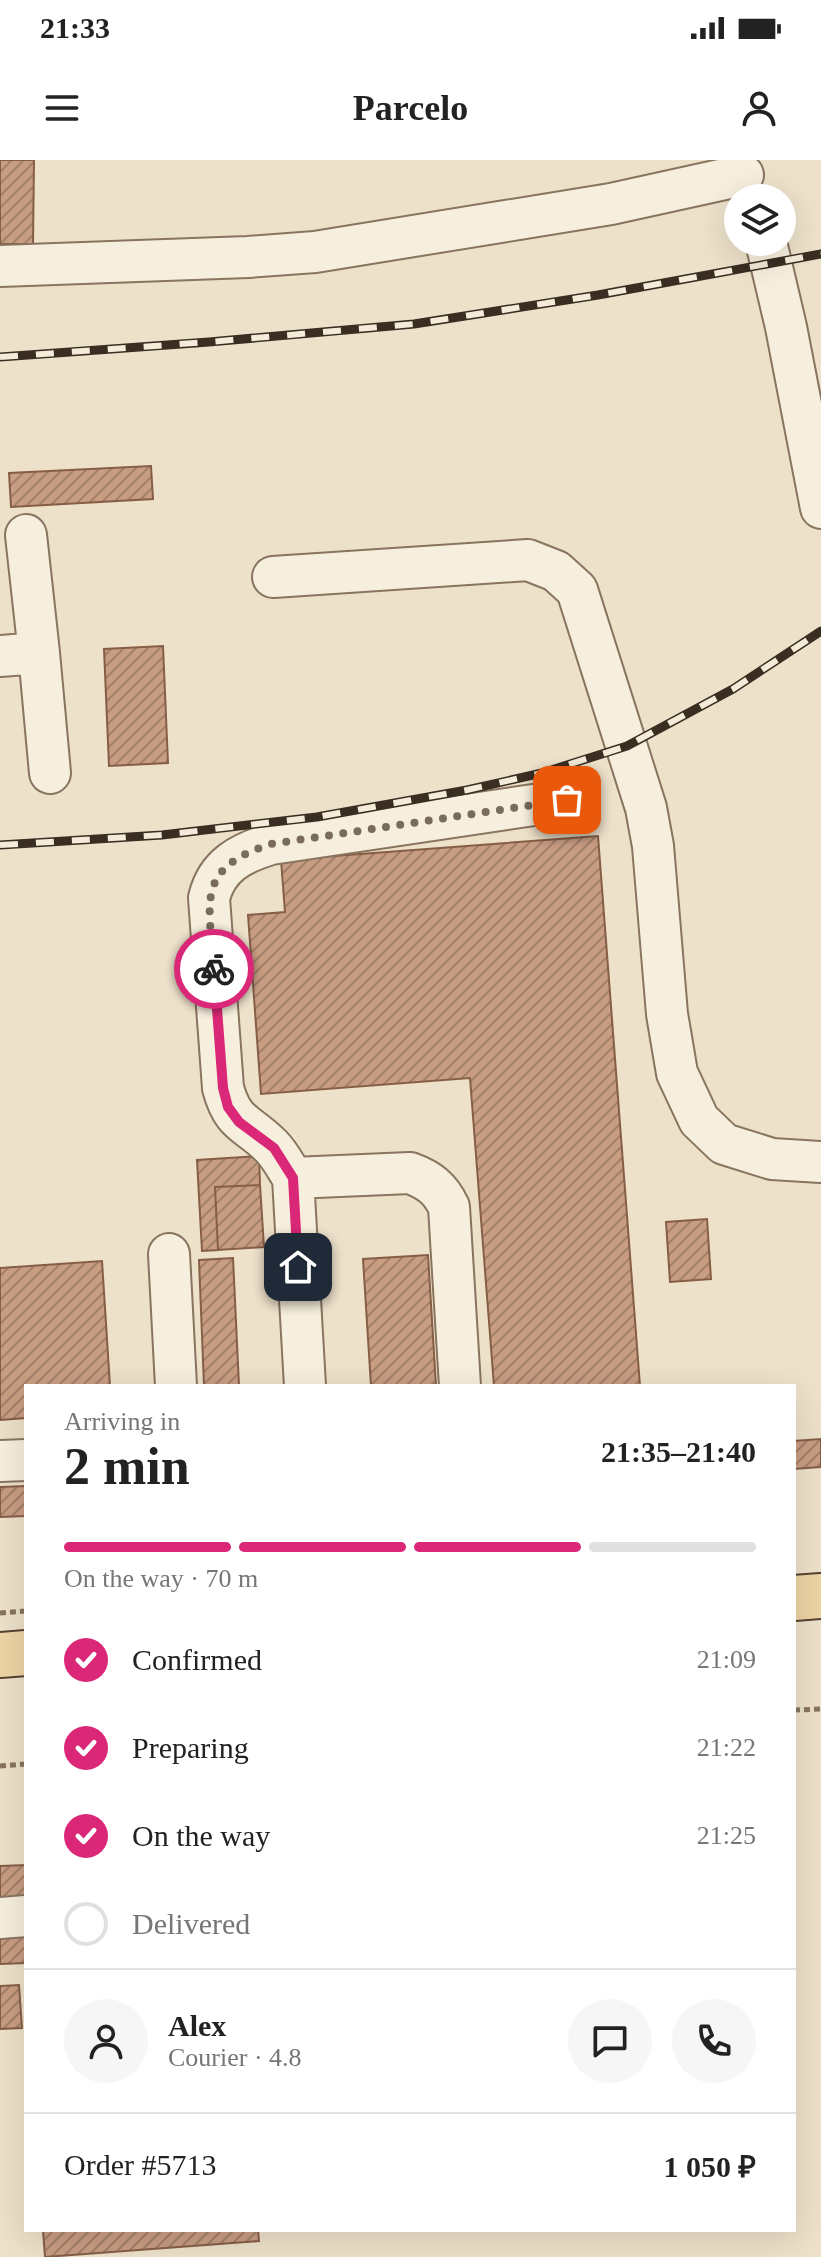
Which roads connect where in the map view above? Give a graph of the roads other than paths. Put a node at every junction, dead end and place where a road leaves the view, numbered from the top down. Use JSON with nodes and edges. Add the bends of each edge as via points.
{"nodes":[{"id":1,"x":744,"y":178,"type":"edge"},
{"id":2,"x":769,"y":256,"type":"edge"},
{"id":3,"x":0,"y":266,"type":"edge"},
{"id":4,"x":821,"y":508,"type":"edge"},
{"id":5,"x":26,"y":535,"type":"dead end"},
{"id":6,"x":273,"y":577,"type":"dead end"},
{"id":7,"x":19,"y":654,"type":"edge"},
{"id":8,"x":50,"y":773,"type":"dead end"},
{"id":9,"x":567,"y":800,"type":"dead end"},
{"id":10,"x":821,"y":1162,"type":"edge"},
{"id":11,"x":293,"y":1178,"type":"junction"},
{"id":12,"x":169,"y":1254,"type":"dead end"},
{"id":13,"x":176,"y":1384,"type":"edge"},
{"id":14,"x":305,"y":1384,"type":"edge"},
{"id":15,"x":460,"y":1384,"type":"edge"},
{"id":16,"x":24,"y":1460,"type":"edge"},
{"id":17,"x":0,"y":1461,"type":"edge"},
{"id":18,"x":821,"y":1596,"type":"edge"},
{"id":19,"x":796,"y":1598,"type":"edge"},
{"id":20,"x":24,"y":1653,"type":"edge"},
{"id":21,"x":0,"y":1655,"type":"edge"},
{"id":22,"x":24,"y":1916,"type":"edge"},
{"id":23,"x":0,"y":1918,"type":"edge"}],
"edges":[{"from":1,"to":3,"type":"lane","via":[[315,252]]},
{"from":2,"to":4,"type":"lane"},
{"from":5,"to":7,"type":"lane"},
{"from":6,"to":10,"type":"lane","via":[[528,560],[556,571],[577,590],[646,808],[677,1073],[699,1120],[724,1144],[772,1159]]},
{"from":7,"to":8,"type":"lane"},
{"from":9,"to":11,"type":"lane","via":[[271,844],[243,853],[222,869],[209,898],[223,1088],[239,1122],[274,1148]]},
{"from":11,"to":14,"type":"lane"},
{"from":11,"to":15,"type":"lane","via":[[410,1173],[442,1192],[449,1207]]},
{"from":12,"to":13,"type":"lane"},
{"from":16,"to":17,"type":"lane"},
{"from":18,"to":19,"type":"main road"},
{"from":20,"to":21,"type":"main road"},
{"from":22,"to":23,"type":"lane"}]}
